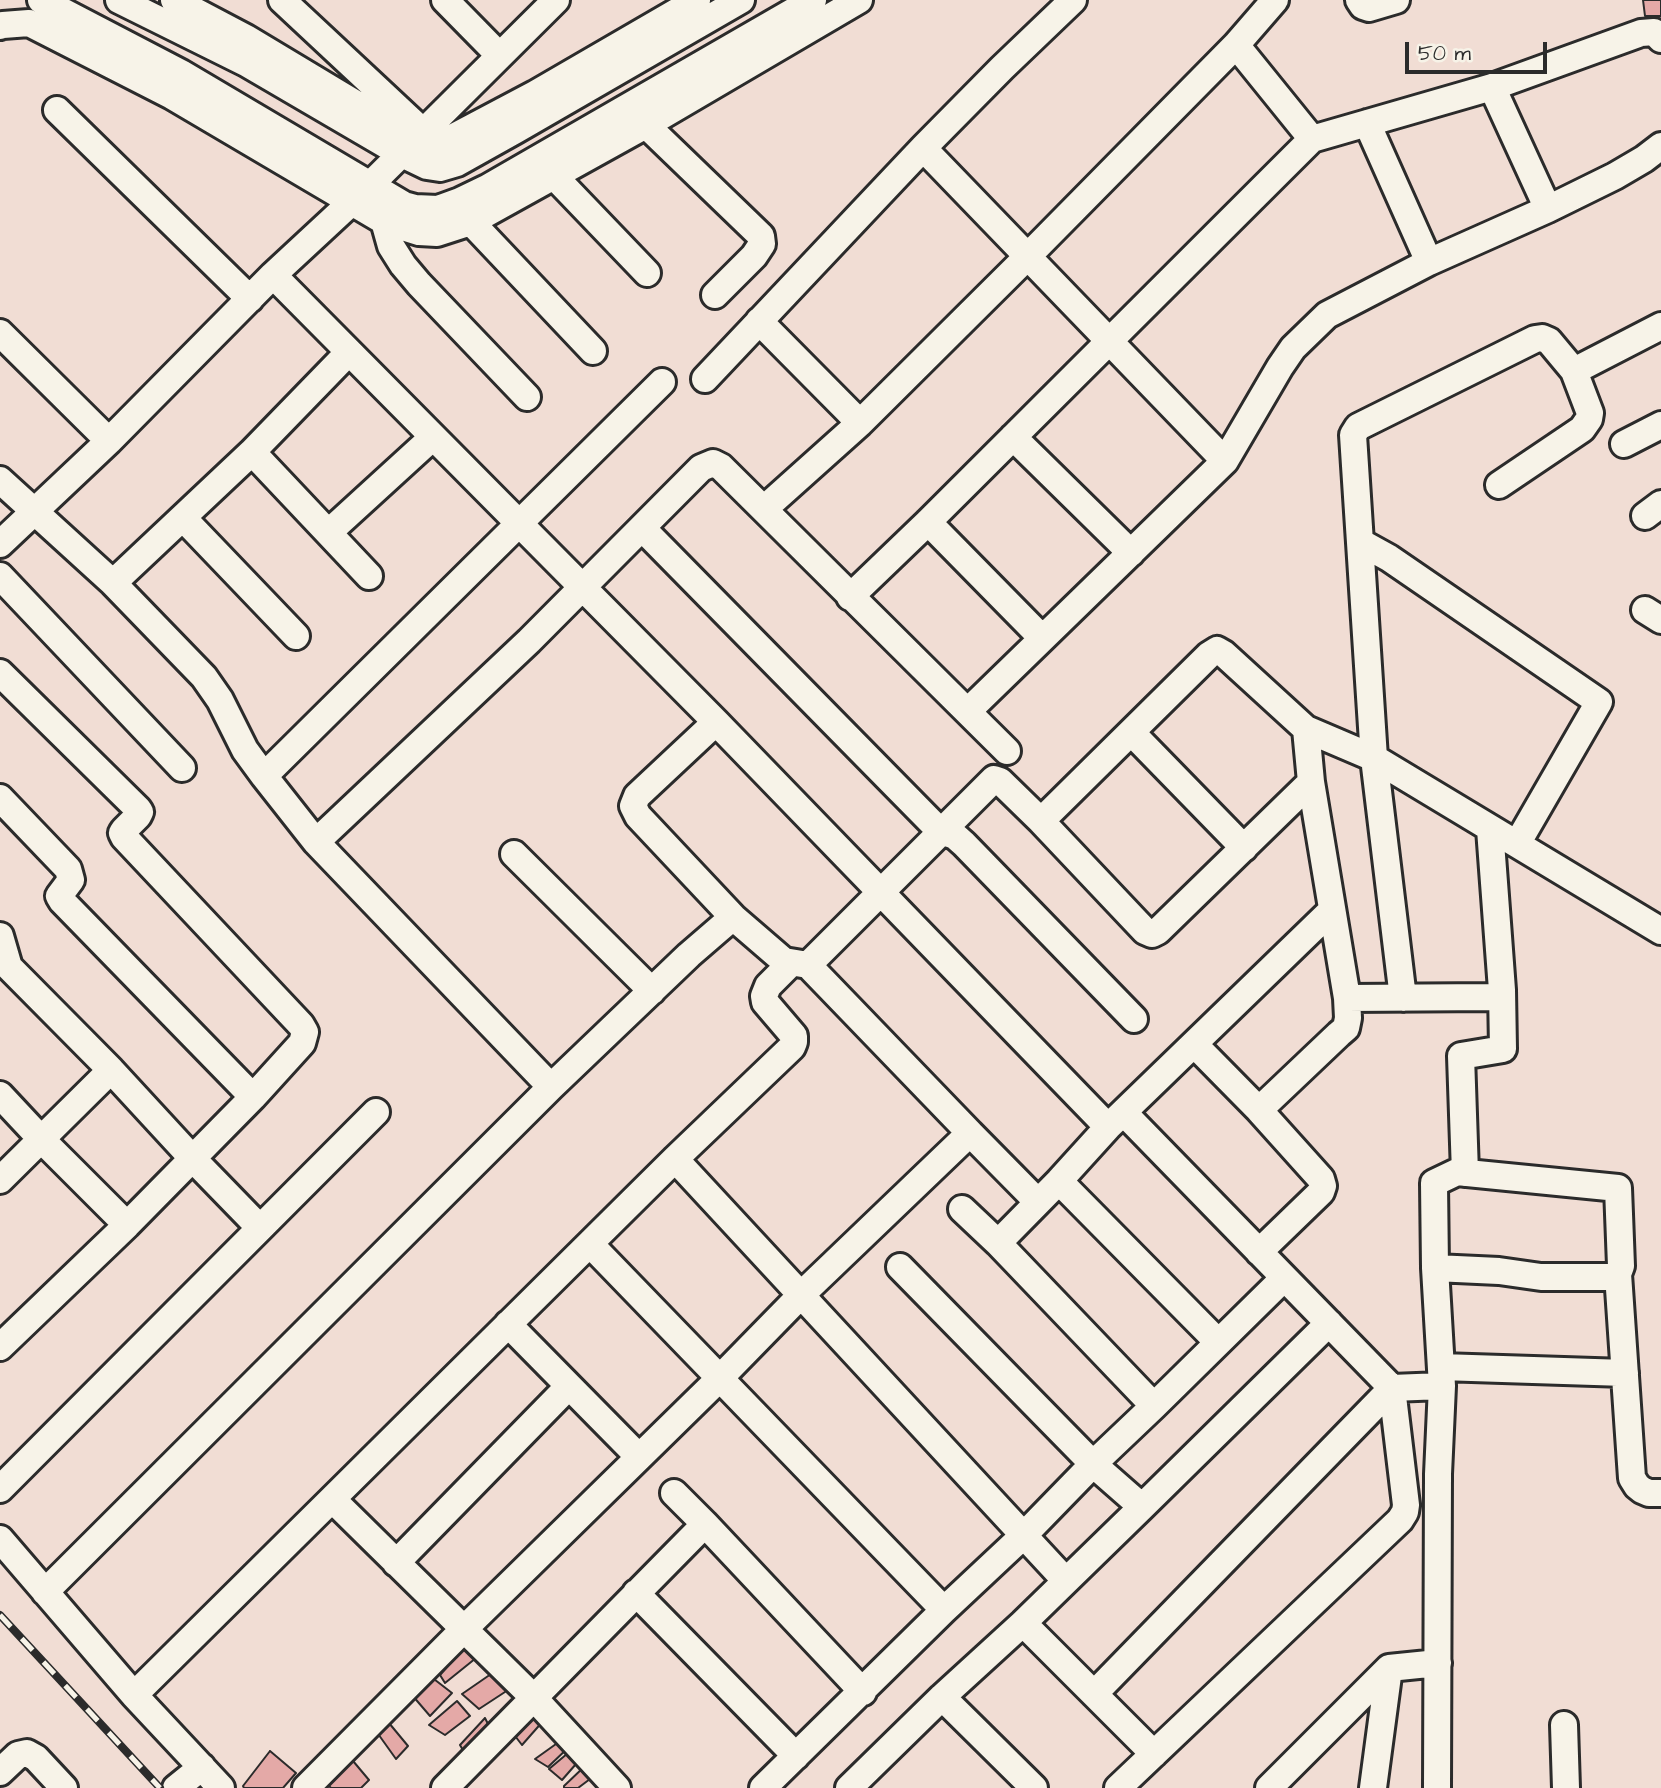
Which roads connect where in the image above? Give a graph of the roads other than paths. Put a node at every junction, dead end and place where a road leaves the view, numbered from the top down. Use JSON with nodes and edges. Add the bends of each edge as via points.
{"nodes":[{"id":1,"x":41,"y":0,"type":"edge"},
{"id":2,"x":119,"y":0,"type":"edge"},
{"id":3,"x":174,"y":0,"type":"edge"},
{"id":4,"x":282,"y":0,"type":"edge"},
{"id":5,"x":445,"y":0,"type":"edge"},
{"id":6,"x":556,"y":0,"type":"edge"},
{"id":7,"x":697,"y":0,"type":"edge"},
{"id":8,"x":741,"y":0,"type":"edge"},
{"id":9,"x":813,"y":0,"type":"edge"},
{"id":10,"x":859,"y":0,"type":"edge"},
{"id":11,"x":1073,"y":0,"type":"edge"},
{"id":12,"x":1275,"y":0,"type":"edge"},
{"id":13,"x":1359,"y":0,"type":"edge"},
{"id":14,"x":1396,"y":0,"type":"edge"},
{"id":15,"x":0,"y":26,"type":"edge"},
{"id":16,"x":1661,"y":39,"type":"edge"},
{"id":17,"x":1236,"y":45,"type":"junction"},
{"id":18,"x":499,"y":55,"type":"junction"},
{"id":19,"x":1492,"y":87,"type":"junction"},
{"id":20,"x":57,"y":110,"type":"dead end"},
{"id":21,"x":1367,"y":123,"type":"junction"},
{"id":22,"x":646,"y":125,"type":"junction"},
{"id":23,"x":1312,"y":139,"type":"junction"},
{"id":24,"x":413,"y":142,"type":"junction"},
{"id":25,"x":1661,"y":146,"type":"edge"},
{"id":26,"x":923,"y":148,"type":"junction"},
{"id":27,"x":554,"y":176,"type":"junction"},
{"id":28,"x":361,"y":193,"type":"junction"},
{"id":29,"x":1548,"y":209,"type":"junction"},
{"id":30,"x":384,"y":221,"type":"junction"},
{"id":31,"x":471,"y":222,"type":"junction"},
{"id":32,"x":1027,"y":257,"type":"junction"},
{"id":33,"x":1429,"y":262,"type":"junction"},
{"id":34,"x":648,"y":273,"type":"dead end"},
{"id":35,"x":273,"y":275,"type":"junction"},
{"id":36,"x":715,"y":295,"type":"dead end"},
{"id":37,"x":250,"y":299,"type":"junction"},
{"id":38,"x":759,"y":321,"type":"junction"},
{"id":39,"x":1661,"y":326,"type":"edge"},
{"id":40,"x":0,"y":332,"type":"edge"},
{"id":41,"x":1108,"y":341,"type":"junction"},
{"id":42,"x":593,"y":351,"type":"dead end"},
{"id":43,"x":349,"y":352,"type":"junction"},
{"id":44,"x":1574,"y":371,"type":"junction"},
{"id":45,"x":705,"y":379,"type":"dead end"},
{"id":46,"x":662,"y":382,"type":"dead end"},
{"id":47,"x":527,"y":397,"type":"dead end"},
{"id":48,"x":859,"y":423,"type":"junction"},
{"id":49,"x":1661,"y":425,"type":"edge"},
{"id":50,"x":433,"y":437,"type":"junction"},
{"id":51,"x":1013,"y":437,"type":"junction"},
{"id":52,"x":109,"y":441,"type":"junction"},
{"id":53,"x":1624,"y":444,"type":"dead end"},
{"id":54,"x":252,"y":452,"type":"junction"},
{"id":55,"x":1225,"y":461,"type":"junction"},
{"id":56,"x":0,"y":480,"type":"edge"},
{"id":57,"x":1499,"y":485,"type":"dead end"},
{"id":58,"x":764,"y":509,"type":"junction"},
{"id":59,"x":34,"y":512,"type":"junction"},
{"id":60,"x":183,"y":518,"type":"junction"},
{"id":61,"x":928,"y":522,"type":"junction"},
{"id":62,"x":517,"y":523,"type":"junction"},
{"id":63,"x":642,"y":528,"type":"junction"},
{"id":64,"x":329,"y":532,"type":"junction"},
{"id":65,"x":1360,"y":542,"type":"junction"},
{"id":66,"x":0,"y":544,"type":"edge"},
{"id":67,"x":1131,"y":553,"type":"junction"},
{"id":68,"x":0,"y":576,"type":"edge"},
{"id":69,"x":369,"y":576,"type":"dead end"},
{"id":70,"x":113,"y":583,"type":"junction"},
{"id":71,"x":582,"y":589,"type":"junction"},
{"id":72,"x":850,"y":597,"type":"junction"},
{"id":73,"x":296,"y":636,"type":"dead end"},
{"id":74,"x":1042,"y":638,"type":"junction"},
{"id":75,"x":0,"y":673,"type":"edge"},
{"id":76,"x":968,"y":711,"type":"junction"},
{"id":77,"x":716,"y":722,"type":"junction"},
{"id":78,"x":1306,"y":729,"type":"junction"},
{"id":79,"x":1131,"y":732,"type":"junction"},
{"id":80,"x":1007,"y":751,"type":"dead end"},
{"id":81,"x":1374,"y":758,"type":"junction"},
{"id":82,"x":182,"y":768,"type":"dead end"},
{"id":83,"x":264,"y":776,"type":"junction"},
{"id":84,"x":1311,"y":782,"type":"junction"},
{"id":85,"x":0,"y":798,"type":"edge"},
{"id":86,"x":1041,"y":821,"type":"junction"},
{"id":87,"x":1490,"y":829,"type":"junction"},
{"id":88,"x":940,"y":831,"type":"junction"},
{"id":89,"x":316,"y":842,"type":"junction"},
{"id":90,"x":1517,"y":844,"type":"junction"},
{"id":91,"x":1244,"y":848,"type":"junction"},
{"id":92,"x":514,"y":854,"type":"dead end"},
{"id":93,"x":881,"y":893,"type":"junction"},
{"id":94,"x":1332,"y":910,"type":"junction"},
{"id":95,"x":733,"y":917,"type":"junction"},
{"id":96,"x":1661,"y":932,"type":"edge"},
{"id":97,"x":0,"y":936,"type":"edge"},
{"id":98,"x":800,"y":964,"type":"junction"},
{"id":99,"x":1502,"y":990,"type":"junction"},
{"id":100,"x":652,"y":991,"type":"junction"},
{"id":101,"x":1347,"y":998,"type":"junction"},
{"id":102,"x":1403,"y":998,"type":"junction"},
{"id":103,"x":1134,"y":1019,"type":"dead end"},
{"id":104,"x":1194,"y":1044,"type":"junction"},
{"id":105,"x":111,"y":1070,"type":"junction"},
{"id":106,"x":551,"y":1087,"type":"junction"},
{"id":107,"x":0,"y":1094,"type":"edge"},
{"id":108,"x":253,"y":1097,"type":"junction"},
{"id":109,"x":1259,"y":1110,"type":"junction"},
{"id":110,"x":376,"y":1112,"type":"dead end"},
{"id":111,"x":1116,"y":1120,"type":"junction"},
{"id":112,"x":970,"y":1133,"type":"junction"},
{"id":113,"x":42,"y":1140,"type":"junction"},
{"id":114,"x":193,"y":1159,"type":"junction"},
{"id":115,"x":676,"y":1159,"type":"junction"},
{"id":116,"x":1465,"y":1173,"type":"junction"},
{"id":117,"x":0,"y":1180,"type":"edge"},
{"id":118,"x":1059,"y":1181,"type":"junction"},
{"id":119,"x":1038,"y":1202,"type":"junction"},
{"id":120,"x":962,"y":1209,"type":"dead end"},
{"id":121,"x":127,"y":1225,"type":"junction"},
{"id":122,"x":260,"y":1228,"type":"junction"},
{"id":123,"x":998,"y":1243,"type":"junction"},
{"id":124,"x":590,"y":1244,"type":"junction"},
{"id":125,"x":1259,"y":1251,"type":"junction"},
{"id":126,"x":900,"y":1267,"type":"dead end"},
{"id":127,"x":1435,"y":1268,"type":"junction"},
{"id":128,"x":1618,"y":1273,"type":"junction"},
{"id":129,"x":1284,"y":1278,"type":"junction"},
{"id":130,"x":801,"y":1295,"type":"junction"},
{"id":131,"x":1329,"y":1323,"type":"junction"},
{"id":132,"x":508,"y":1324,"type":"junction"},
{"id":133,"x":1218,"y":1342,"type":"junction"},
{"id":134,"x":0,"y":1348,"type":"edge"},
{"id":135,"x":1625,"y":1373,"type":"junction"},
{"id":136,"x":1441,"y":1377,"type":"junction"},
{"id":137,"x":720,"y":1378,"type":"junction"},
{"id":138,"x":569,"y":1386,"type":"junction"},
{"id":139,"x":1392,"y":1388,"type":"junction"},
{"id":140,"x":1154,"y":1406,"type":"junction"},
{"id":141,"x":639,"y":1457,"type":"junction"},
{"id":142,"x":1093,"y":1464,"type":"junction"},
{"id":143,"x":0,"y":1489,"type":"edge"},
{"id":144,"x":674,"y":1493,"type":"dead end"},
{"id":145,"x":1661,"y":1493,"type":"edge"},
{"id":146,"x":332,"y":1499,"type":"junction"},
{"id":147,"x":1142,"y":1507,"type":"junction"},
{"id":148,"x":705,"y":1524,"type":"junction"},
{"id":149,"x":1024,"y":1535,"type":"junction"},
{"id":150,"x":0,"y":1539,"type":"edge"},
{"id":151,"x":396,"y":1563,"type":"junction"},
{"id":152,"x":1066,"y":1581,"type":"junction"},
{"id":153,"x":45,"y":1592,"type":"junction"},
{"id":154,"x":636,"y":1593,"type":"junction"},
{"id":155,"x":944,"y":1610,"type":"junction"},
{"id":156,"x":1023,"y":1623,"type":"junction"},
{"id":157,"x":464,"y":1629,"type":"junction"},
{"id":158,"x":1438,"y":1664,"type":"junction"},
{"id":159,"x":1389,"y":1668,"type":"junction"},
{"id":160,"x":863,"y":1692,"type":"junction"},
{"id":161,"x":1094,"y":1694,"type":"junction"},
{"id":162,"x":134,"y":1695,"type":"junction"},
{"id":163,"x":942,"y":1697,"type":"junction"},
{"id":164,"x":533,"y":1698,"type":"junction"},
{"id":165,"x":1564,"y":1725,"type":"dead end"},
{"id":166,"x":1154,"y":1754,"type":"junction"},
{"id":167,"x":796,"y":1756,"type":"junction"},
{"id":168,"x":202,"y":1767,"type":"junction"},
{"id":169,"x":0,"y":1772,"type":"edge"},
{"id":170,"x":866,"y":1782,"type":"edge"},
{"id":171,"x":64,"y":1788,"type":"edge"},
{"id":172,"x":176,"y":1788,"type":"edge"},
{"id":173,"x":221,"y":1788,"type":"edge"},
{"id":174,"x":306,"y":1788,"type":"edge"},
{"id":175,"x":445,"y":1788,"type":"edge"},
{"id":176,"x":617,"y":1788,"type":"edge"},
{"id":177,"x":763,"y":1788,"type":"edge"},
{"id":178,"x":1034,"y":1788,"type":"edge"},
{"id":179,"x":1118,"y":1788,"type":"edge"},
{"id":180,"x":1269,"y":1788,"type":"edge"},
{"id":181,"x":1373,"y":1788,"type":"edge"},
{"id":182,"x":1437,"y":1788,"type":"edge"},
{"id":183,"x":1566,"y":1788,"type":"edge"}],
"edges":[{"from":1,"to":28,"type":"street","via":[[181,73],[351,172]]},
{"from":2,"to":24,"type":"street"},
{"from":3,"to":24,"type":"street","via":[[246,38]]},
{"from":4,"to":24,"type":"street"},
{"from":5,"to":18,"type":"street"},
{"from":6,"to":18,"type":"street"},
{"from":7,"to":24,"type":"street","via":[[450,139],[433,146]]},
{"from":8,"to":24,"type":"street","via":[[457,163],[427,166]]},
{"from":9,"to":28,"type":"street","via":[[460,201],[438,209],[415,208]]},
{"from":10,"to":22,"type":"street"},
{"from":11,"to":26,"type":"street"},
{"from":12,"to":17,"type":"street"},
{"from":13,"to":14,"type":"street","via":[[1369,8]]},
{"from":15,"to":28,"type":"street","via":[[29,23]]},
{"from":16,"to":19,"type":"street","via":[[1654,32],[1641,33]]},
{"from":17,"to":23,"type":"street"},
{"from":17,"to":32,"type":"street"},
{"from":18,"to":24,"type":"street"},
{"from":19,"to":21,"type":"street"},
{"from":19,"to":29,"type":"street"},
{"from":20,"to":37,"type":"street"},
{"from":21,"to":23,"type":"street"},
{"from":21,"to":33,"type":"street"},
{"from":22,"to":27,"type":"street"},
{"from":22,"to":36,"type":"street","via":[[761,236],[762,244],[754,256]]},
{"from":23,"to":41,"type":"street"},
{"from":24,"to":28,"type":"street"},
{"from":25,"to":29,"type":"street","via":[[1615,176]]},
{"from":26,"to":32,"type":"street"},
{"from":26,"to":38,"type":"street"},
{"from":27,"to":31,"type":"street"},
{"from":27,"to":34,"type":"street"},
{"from":28,"to":30,"type":"street"},
{"from":28,"to":35,"type":"street"},
{"from":29,"to":33,"type":"street"},
{"from":30,"to":31,"type":"street","via":[[437,233]]},
{"from":30,"to":47,"type":"street","via":[[391,246],[411,275]]},
{"from":31,"to":42,"type":"street"},
{"from":32,"to":41,"type":"street"},
{"from":32,"to":48,"type":"street"},
{"from":33,"to":55,"type":"street","via":[[1327,315],[1305,335],[1280,367]]},
{"from":35,"to":37,"type":"street"},
{"from":35,"to":43,"type":"street"},
{"from":37,"to":52,"type":"street"},
{"from":38,"to":45,"type":"street"},
{"from":38,"to":48,"type":"street"},
{"from":39,"to":44,"type":"street"},
{"from":40,"to":52,"type":"street"},
{"from":41,"to":51,"type":"street"},
{"from":41,"to":55,"type":"street"},
{"from":43,"to":50,"type":"street"},
{"from":43,"to":54,"type":"street"},
{"from":44,"to":57,"type":"street","via":[[1589,419],[1582,429]]},
{"from":44,"to":65,"type":"street","via":[[1549,341],[1535,339],[1358,427],[1353,444]]},
{"from":46,"to":62,"type":"street"},
{"from":48,"to":58,"type":"street"},
{"from":49,"to":53,"type":"street"},
{"from":50,"to":62,"type":"street"},
{"from":50,"to":64,"type":"street"},
{"from":51,"to":61,"type":"street"},
{"from":51,"to":67,"type":"street"},
{"from":52,"to":59,"type":"street"},
{"from":54,"to":60,"type":"street"},
{"from":54,"to":64,"type":"street"},
{"from":55,"to":67,"type":"street"},
{"from":56,"to":59,"type":"street"},
{"from":58,"to":63,"type":"street","via":[[713,463],[701,468]]},
{"from":58,"to":72,"type":"street"},
{"from":59,"to":66,"type":"street"},
{"from":59,"to":70,"type":"street"},
{"from":60,"to":70,"type":"street"},
{"from":60,"to":73,"type":"street"},
{"from":61,"to":72,"type":"street"},
{"from":61,"to":74,"type":"street"},
{"from":62,"to":71,"type":"street"},
{"from":62,"to":83,"type":"street"},
{"from":63,"to":71,"type":"street"},
{"from":63,"to":88,"type":"street"},
{"from":64,"to":69,"type":"street"},
{"from":65,"to":81,"type":"street"},
{"from":65,"to":90,"type":"street","via":[[1599,702]]},
{"from":67,"to":74,"type":"street"},
{"from":68,"to":82,"type":"street"},
{"from":70,"to":83,"type":"street","via":[[204,677]]},
{"from":71,"to":77,"type":"street"},
{"from":71,"to":89,"type":"street"},
{"from":72,"to":76,"type":"street"},
{"from":74,"to":76,"type":"street"},
{"from":75,"to":108,"type":"street","via":[[138,809],[138,816],[122,833],[124,837],[301,1025],[305,1032],[302,1043]]},
{"from":76,"to":80,"type":"street"},
{"from":77,"to":93,"type":"street"},
{"from":77,"to":95,"type":"street","via":[[637,796],[633,806]]},
{"from":78,"to":79,"type":"street","via":[[1217,650]]},
{"from":78,"to":81,"type":"street"},
{"from":78,"to":84,"type":"street"},
{"from":79,"to":86,"type":"street"},
{"from":79,"to":91,"type":"street"},
{"from":81,"to":87,"type":"street"},
{"from":81,"to":102,"type":"street"},
{"from":83,"to":89,"type":"street"},
{"from":84,"to":91,"type":"street"},
{"from":84,"to":94,"type":"street"},
{"from":85,"to":108,"type":"street","via":[[68,869],[71,880],[59,896],[62,901]]},
{"from":86,"to":88,"type":"street","via":[[994,779]]},
{"from":86,"to":91,"type":"street","via":[[1145,931],[1152,933]]},
{"from":87,"to":90,"type":"street"},
{"from":87,"to":99,"type":"street"},
{"from":88,"to":93,"type":"street"},
{"from":88,"to":103,"type":"street","via":[[964,844]]},
{"from":89,"to":106,"type":"street"},
{"from":90,"to":96,"type":"street"},
{"from":92,"to":100,"type":"street"},
{"from":93,"to":98,"type":"street"},
{"from":93,"to":111,"type":"street"},
{"from":94,"to":101,"type":"street"},
{"from":94,"to":104,"type":"street"},
{"from":95,"to":98,"type":"street","via":[[784,961]]},
{"from":95,"to":100,"type":"street"},
{"from":97,"to":105,"type":"street","via":[[9,967]]},
{"from":98,"to":112,"type":"street"},
{"from":98,"to":115,"type":"street","via":[[768,986],[764,996],[794,1036],[792,1047]]},
{"from":99,"to":102,"type":"street","via":[[1495,998]]},
{"from":99,"to":116,"type":"street","via":[[1503,1049],[1461,1055]]},
{"from":100,"to":106,"type":"street"},
{"from":101,"to":102,"type":"street"},
{"from":101,"to":109,"type":"street","via":[[1346,1028]]},
{"from":104,"to":109,"type":"street"},
{"from":104,"to":111,"type":"street"},
{"from":105,"to":113,"type":"street"},
{"from":105,"to":114,"type":"street"},
{"from":106,"to":153,"type":"street"},
{"from":107,"to":113,"type":"street"},
{"from":108,"to":114,"type":"street"},
{"from":109,"to":125,"type":"street","via":[[1324,1185]]},
{"from":110,"to":122,"type":"street"},
{"from":111,"to":118,"type":"street"},
{"from":111,"to":125,"type":"street"},
{"from":112,"to":119,"type":"street"},
{"from":112,"to":130,"type":"street"},
{"from":113,"to":117,"type":"street"},
{"from":113,"to":121,"type":"street"},
{"from":114,"to":121,"type":"street"},
{"from":114,"to":122,"type":"street"},
{"from":115,"to":124,"type":"street"},
{"from":115,"to":130,"type":"street"},
{"from":116,"to":127,"type":"street","via":[[1434,1183]]},
{"from":116,"to":128,"type":"street","via":[[1618,1188]]},
{"from":118,"to":119,"type":"street"},
{"from":118,"to":133,"type":"street"},
{"from":119,"to":123,"type":"street"},
{"from":120,"to":123,"type":"street"},
{"from":121,"to":134,"type":"street"},
{"from":122,"to":143,"type":"street"},
{"from":123,"to":140,"type":"street"},
{"from":124,"to":132,"type":"street"},
{"from":124,"to":137,"type":"street"},
{"from":125,"to":129,"type":"street"},
{"from":126,"to":142,"type":"street"},
{"from":127,"to":128,"type":"street","via":[[1541,1278]]},
{"from":127,"to":136,"type":"street"},
{"from":128,"to":135,"type":"street"},
{"from":129,"to":131,"type":"street"},
{"from":129,"to":133,"type":"street"},
{"from":130,"to":137,"type":"street"},
{"from":130,"to":149,"type":"street"},
{"from":131,"to":139,"type":"street"},
{"from":131,"to":147,"type":"street"},
{"from":132,"to":138,"type":"street"},
{"from":132,"to":146,"type":"street"},
{"from":133,"to":140,"type":"street"},
{"from":135,"to":136,"type":"street"},
{"from":135,"to":145,"type":"street","via":[[1632,1478],[1642,1490]]},
{"from":136,"to":139,"type":"street"},
{"from":136,"to":158,"type":"street"},
{"from":137,"to":141,"type":"street"},
{"from":137,"to":155,"type":"street"},
{"from":138,"to":141,"type":"street"},
{"from":138,"to":151,"type":"street"},
{"from":139,"to":161,"type":"street"},
{"from":139,"to":166,"type":"street","via":[[1406,1505],[1400,1520]]},
{"from":140,"to":142,"type":"street"},
{"from":141,"to":157,"type":"street"},
{"from":142,"to":147,"type":"street"},
{"from":142,"to":149,"type":"street"},
{"from":144,"to":148,"type":"street"},
{"from":146,"to":151,"type":"street"},
{"from":146,"to":162,"type":"street"},
{"from":147,"to":152,"type":"street"},
{"from":148,"to":154,"type":"street"},
{"from":148,"to":160,"type":"street"},
{"from":149,"to":152,"type":"street"},
{"from":149,"to":155,"type":"street"},
{"from":150,"to":153,"type":"street"},
{"from":151,"to":157,"type":"street"},
{"from":152,"to":156,"type":"street"},
{"from":153,"to":162,"type":"street"},
{"from":154,"to":164,"type":"street"},
{"from":154,"to":167,"type":"street"},
{"from":155,"to":160,"type":"street"},
{"from":156,"to":161,"type":"street"},
{"from":156,"to":163,"type":"street"},
{"from":157,"to":164,"type":"street"},
{"from":157,"to":174,"type":"street"},
{"from":158,"to":159,"type":"street"},
{"from":158,"to":182,"type":"street"},
{"from":159,"to":180,"type":"street"},
{"from":159,"to":181,"type":"street"},
{"from":160,"to":167,"type":"street"},
{"from":161,"to":166,"type":"street"},
{"from":162,"to":168,"type":"street"},
{"from":163,"to":170,"type":"street"},
{"from":163,"to":178,"type":"street"},
{"from":164,"to":175,"type":"street"},
{"from":164,"to":176,"type":"street"},
{"from":165,"to":183,"type":"street"},
{"from":166,"to":179,"type":"street"},
{"from":167,"to":177,"type":"street"},
{"from":168,"to":172,"type":"street"},
{"from":168,"to":173,"type":"street"},
{"from":169,"to":171,"type":"street","via":[[27,1753]]}]}
